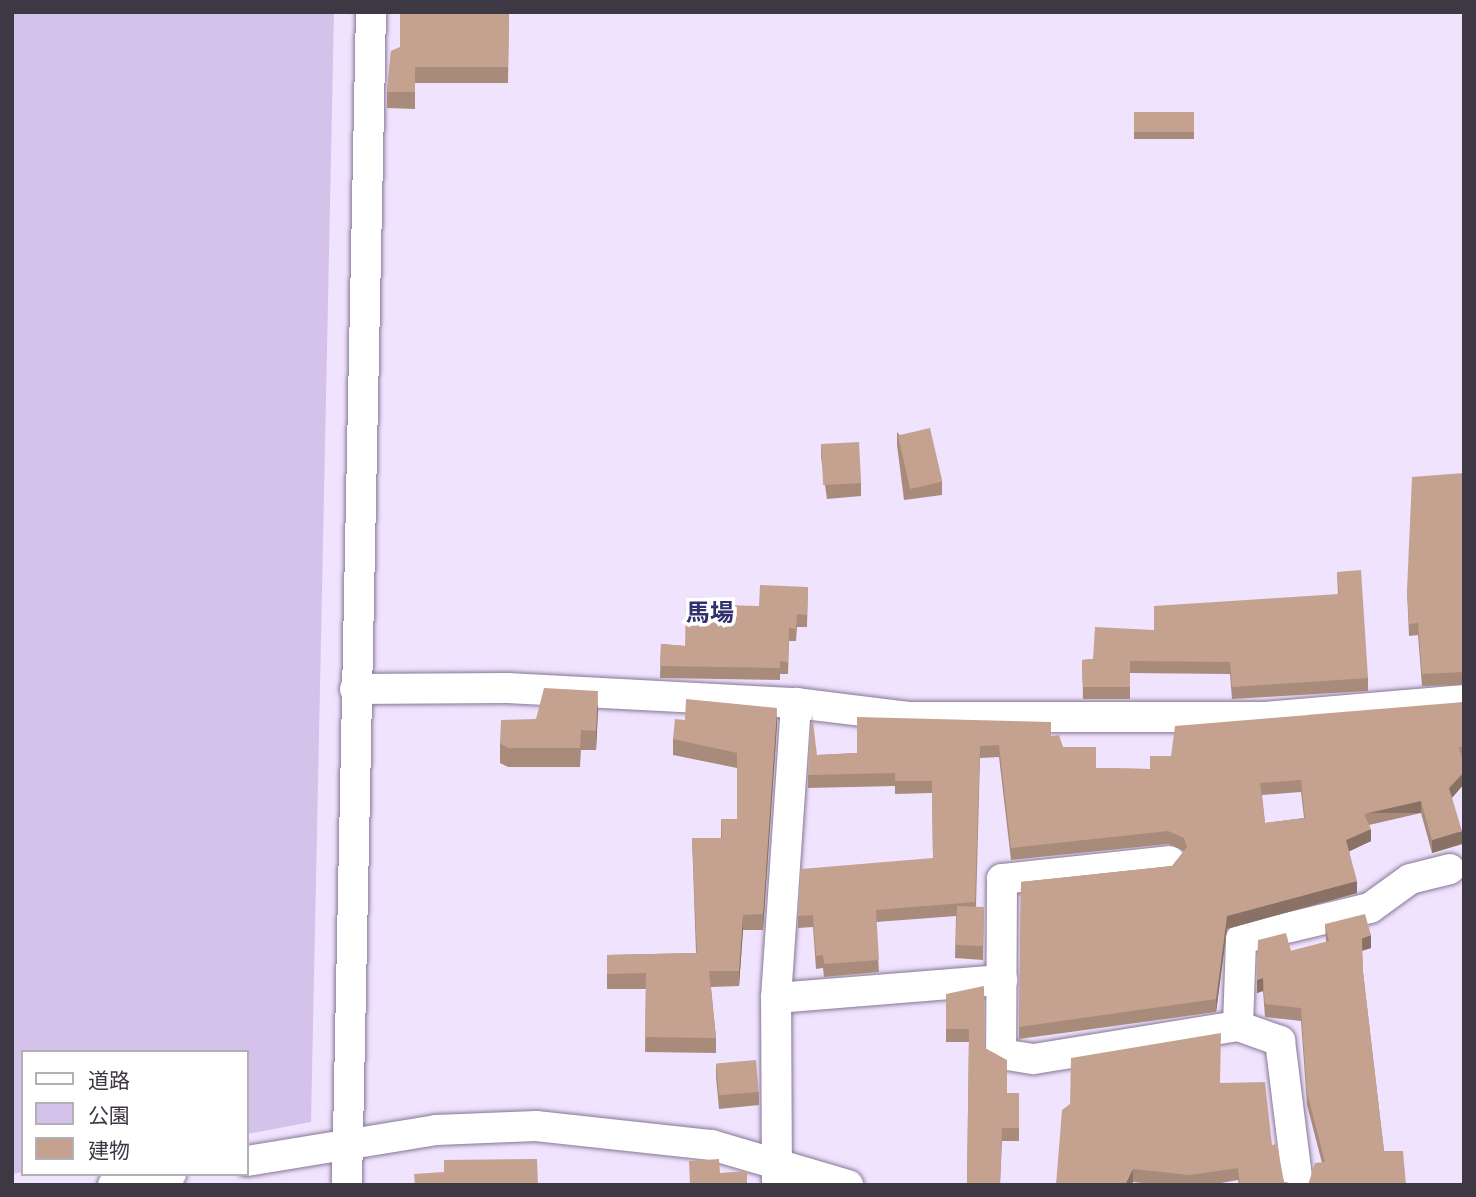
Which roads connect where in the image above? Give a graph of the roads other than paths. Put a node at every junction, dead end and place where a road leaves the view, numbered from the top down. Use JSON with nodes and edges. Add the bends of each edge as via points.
{"nodes":[{"id":1,"x":371,"y":12,"type":"edge"},
{"id":2,"x":355,"y":689,"type":"junction"},
{"id":3,"x":1464,"y":700,"type":"edge"},
{"id":4,"x":796,"y":703,"type":"junction"},
{"id":5,"x":1170,"y":860,"type":"dead end"},
{"id":6,"x":1450,"y":869,"type":"dead end"},
{"id":7,"x":1002,"y":980,"type":"junction"},
{"id":8,"x":776,"y":998,"type":"junction"},
{"id":9,"x":1238,"y":1026,"type":"junction"},
{"id":10,"x":346,"y":1143,"type":"junction"},
{"id":11,"x":248,"y":1161,"type":"edge"},
{"id":12,"x":778,"y":1175,"type":"edge"},
{"id":13,"x":160,"y":1176,"type":"edge"},
{"id":14,"x":113,"y":1185,"type":"edge"},
{"id":15,"x":347,"y":1185,"type":"edge"},
{"id":16,"x":848,"y":1185,"type":"edge"},
{"id":17,"x":1298,"y":1185,"type":"edge"}],
"edges":[{"from":1,"to":2,"type":"street"},
{"from":2,"to":4,"type":"street","via":[[507,688]]},
{"from":2,"to":10,"type":"street"},
{"from":3,"to":4,"type":"street","via":[[1265,717],[910,717]]},
{"from":4,"to":8,"type":"street"},
{"from":5,"to":7,"type":"street","via":[[1002,879]]},
{"from":6,"to":9,"type":"street","via":[[1410,879],[1370,908],[1241,939]]},
{"from":7,"to":8,"type":"street"},
{"from":7,"to":9,"type":"street","via":[[1002,1054],[1034,1059]]},
{"from":8,"to":12,"type":"street"},
{"from":9,"to":17,"type":"street","via":[[1280,1041]]},
{"from":10,"to":11,"type":"street"},
{"from":10,"to":12,"type":"street","via":[[536,1126],[712,1144]]},
{"from":10,"to":15,"type":"street"},
{"from":12,"to":16,"type":"street"},
{"from":13,"to":14,"type":"street"}]}
